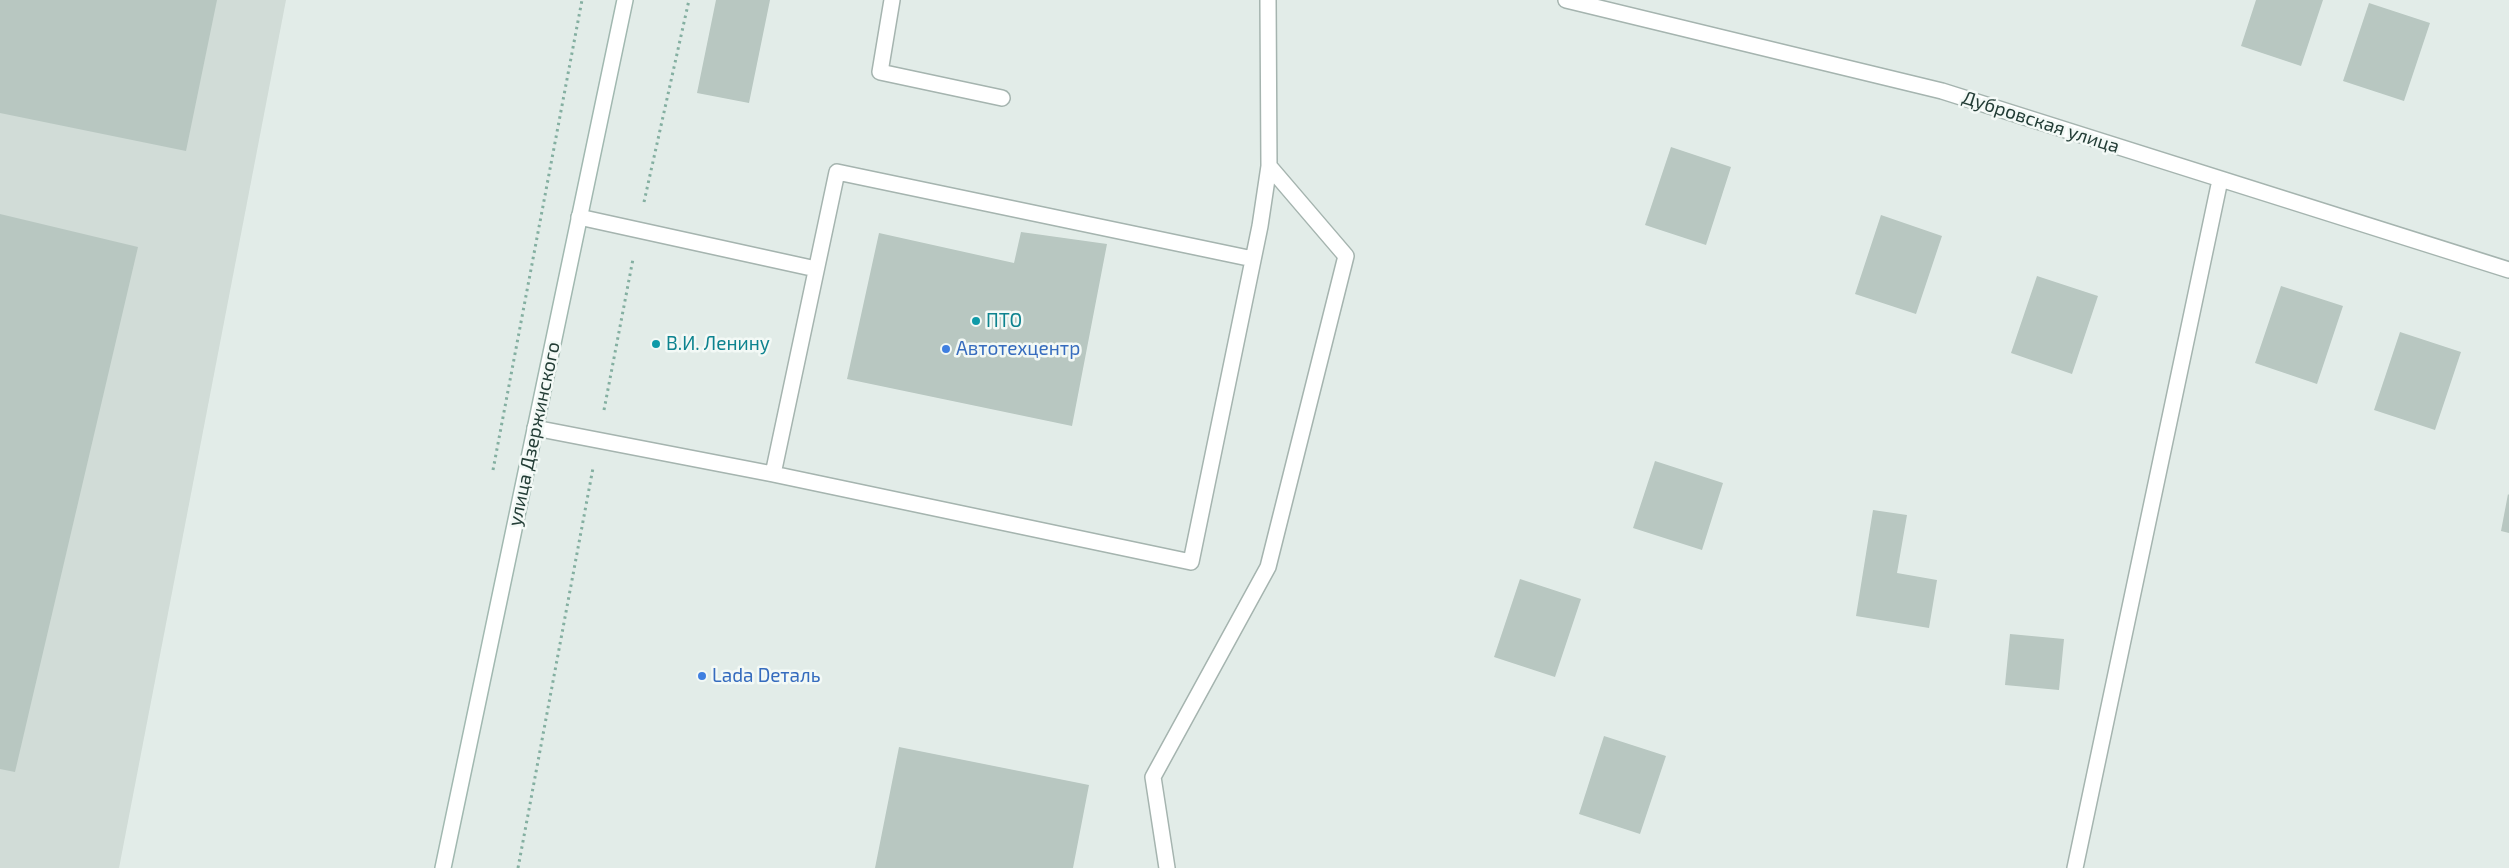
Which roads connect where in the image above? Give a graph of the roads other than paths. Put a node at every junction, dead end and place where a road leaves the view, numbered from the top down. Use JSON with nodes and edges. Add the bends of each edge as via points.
{"nodes":[{"id":1,"x":625,"y":0,"type":"edge"},
{"id":2,"x":892,"y":0,"type":"edge"},
{"id":3,"x":1268,"y":0,"type":"edge"},
{"id":4,"x":1566,"y":0,"type":"edge"},
{"id":5,"x":1002,"y":98,"type":"dead end"},
{"id":6,"x":1269,"y":166,"type":"junction"},
{"id":7,"x":2220,"y":180,"type":"junction"},
{"id":8,"x":580,"y":217,"type":"junction"},
{"id":9,"x":1253,"y":259,"type":"junction"},
{"id":10,"x":816,"y":269,"type":"junction"},
{"id":11,"x":2509,"y":270,"type":"edge"},
{"id":12,"x":535,"y":428,"type":"junction"},
{"id":13,"x":773,"y":474,"type":"junction"},
{"id":14,"x":446,"y":868,"type":"edge"},
{"id":15,"x":1167,"y":868,"type":"edge"},
{"id":16,"x":2075,"y":868,"type":"edge"}],
"edges":[{"from":1,"to":8,"type":"street","name":"улица Дзержинского"},
{"from":2,"to":5,"type":"street","via":[[880,72]]},
{"from":3,"to":6,"type":"street"},
{"from":4,"to":7,"type":"street","name":"Дубровская улица","via":[[1942,91]]},
{"from":6,"to":9,"type":"street"},
{"from":6,"to":15,"type":"street","via":[[1346,256],[1268,567],[1153,777]]},
{"from":7,"to":11,"type":"street","name":"Дубровская улица"},
{"from":7,"to":16,"type":"street"},
{"from":8,"to":10,"type":"street"},
{"from":8,"to":12,"type":"street","name":"улица Дзержинского"},
{"from":9,"to":10,"type":"street","via":[[837,172]]},
{"from":9,"to":13,"type":"street","via":[[1191,562]]},
{"from":10,"to":13,"type":"street"},
{"from":12,"to":13,"type":"street"},
{"from":12,"to":14,"type":"street","name":"улица Дзержинского"}]}
